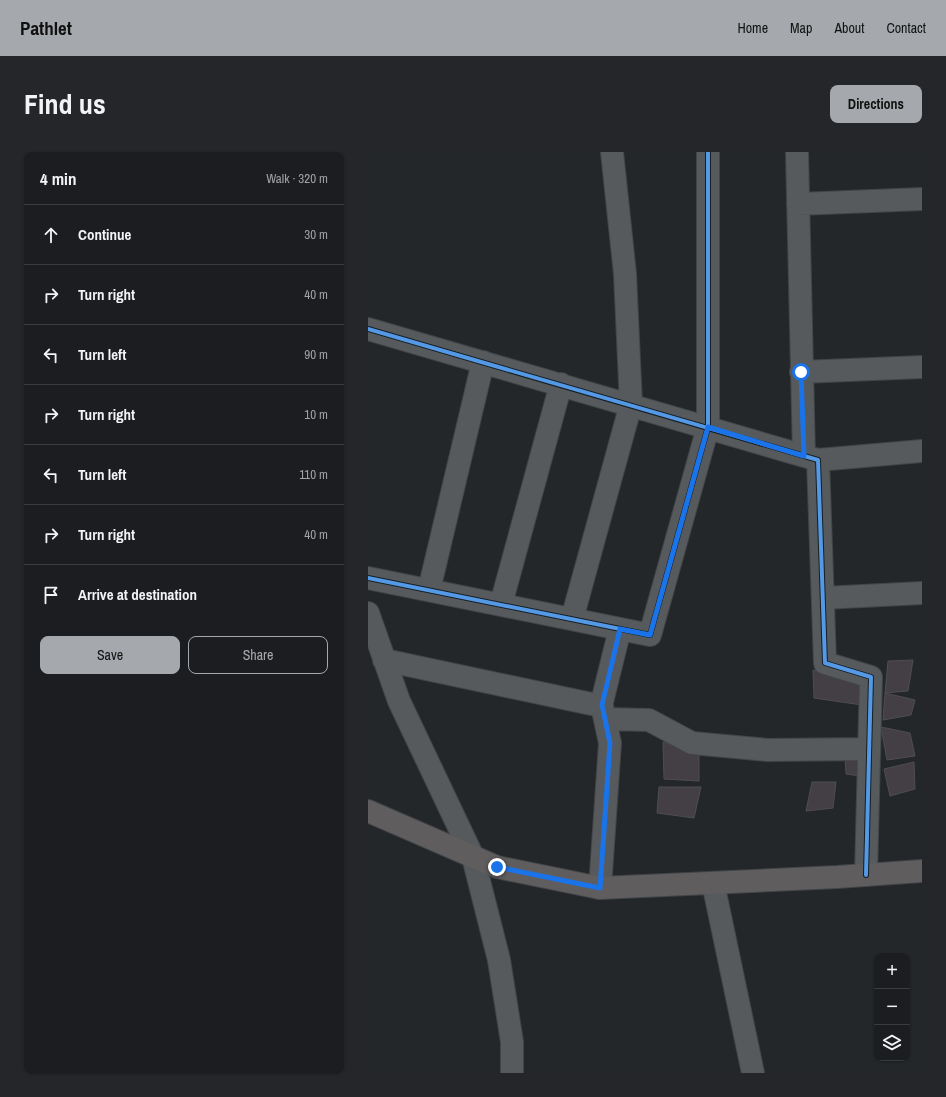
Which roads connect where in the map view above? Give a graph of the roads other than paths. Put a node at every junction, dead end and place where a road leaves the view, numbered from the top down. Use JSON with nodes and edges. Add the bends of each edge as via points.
{"nodes":[{"id":1,"x":612,"y":152,"type":"edge"},
{"id":2,"x":708,"y":152,"type":"edge"},
{"id":3,"x":797,"y":152,"type":"edge"},
{"id":4,"x":922,"y":199,"type":"edge"},
{"id":5,"x":798,"y":204,"type":"junction"},
{"id":6,"x":368,"y":329,"type":"edge"},
{"id":7,"x":483,"y":362,"type":"junction"},
{"id":8,"x":922,"y":367,"type":"edge"},
{"id":9,"x":801,"y":372,"type":"junction"},
{"id":10,"x":561,"y":384,"type":"junction"},
{"id":11,"x":631,"y":404,"type":"junction"},
{"id":12,"x":708,"y":427,"type":"junction"},
{"id":13,"x":922,"y":451,"type":"edge"},
{"id":14,"x":811,"y":458,"type":"junction"},
{"id":15,"x":368,"y":578,"type":"edge"},
{"id":16,"x":429,"y":590,"type":"junction"},
{"id":17,"x":922,"y":593,"type":"edge"},
{"id":18,"x":823,"y":598,"type":"junction"},
{"id":19,"x":501,"y":604,"type":"junction"},
{"id":20,"x":368,"y":613,"type":"edge"},
{"id":21,"x":572,"y":619,"type":"junction"},
{"id":22,"x":620,"y":629,"type":"junction"},
{"id":23,"x":384,"y":660,"type":"junction"},
{"id":24,"x":603,"y":712,"type":"junction"},
{"id":25,"x":869,"y":749,"type":"junction"},
{"id":26,"x":368,"y":811,"type":"edge"},
{"id":27,"x":473,"y":857,"type":"junction"},
{"id":28,"x":922,"y":871,"type":"edge"},
{"id":29,"x":866,"y":875,"type":"junction"},
{"id":30,"x":713,"y":883,"type":"junction"},
{"id":31,"x":600,"y":888,"type":"junction"},
{"id":32,"x":512,"y":1073,"type":"edge"},
{"id":33,"x":753,"y":1073,"type":"edge"}],
"edges":[{"from":1,"to":11,"type":"street","via":[[625,274]]},
{"from":2,"to":12,"type":"street"},
{"from":3,"to":5,"type":"street"},
{"from":4,"to":5,"type":"street"},
{"from":5,"to":9,"type":"street"},
{"from":6,"to":7,"type":"street"},
{"from":7,"to":10,"type":"street"},
{"from":7,"to":16,"type":"street"},
{"from":8,"to":9,"type":"street"},
{"from":9,"to":14,"type":"street"},
{"from":10,"to":11,"type":"street"},
{"from":10,"to":19,"type":"street"},
{"from":11,"to":12,"type":"street"},
{"from":11,"to":21,"type":"street"},
{"from":12,"to":14,"type":"street"},
{"from":12,"to":22,"type":"street","via":[[650,635]]},
{"from":13,"to":14,"type":"street"},
{"from":14,"to":18,"type":"street"},
{"from":15,"to":16,"type":"street"},
{"from":16,"to":19,"type":"street"},
{"from":17,"to":18,"type":"street"},
{"from":18,"to":25,"type":"street","via":[[825,663],[871,677]]},
{"from":19,"to":21,"type":"street"},
{"from":20,"to":23,"type":"street"},
{"from":21,"to":22,"type":"street"},
{"from":22,"to":24,"type":"street"},
{"from":23,"to":24,"type":"street","via":[[601,706]]},
{"from":23,"to":27,"type":"street","via":[[399,700]]},
{"from":24,"to":25,"type":"street","via":[[649,720],[692,743],[768,750]]},
{"from":24,"to":31,"type":"street","via":[[610,743]]},
{"from":25,"to":29,"type":"street"},
{"from":26,"to":27,"type":"main road"},
{"from":27,"to":31,"type":"main road","via":[[497,867]]},
{"from":27,"to":32,"type":"street","via":[[499,960],[512,1042]]},
{"from":28,"to":29,"type":"main road"},
{"from":29,"to":30,"type":"main road"},
{"from":30,"to":31,"type":"main road"},
{"from":30,"to":33,"type":"street"}]}
